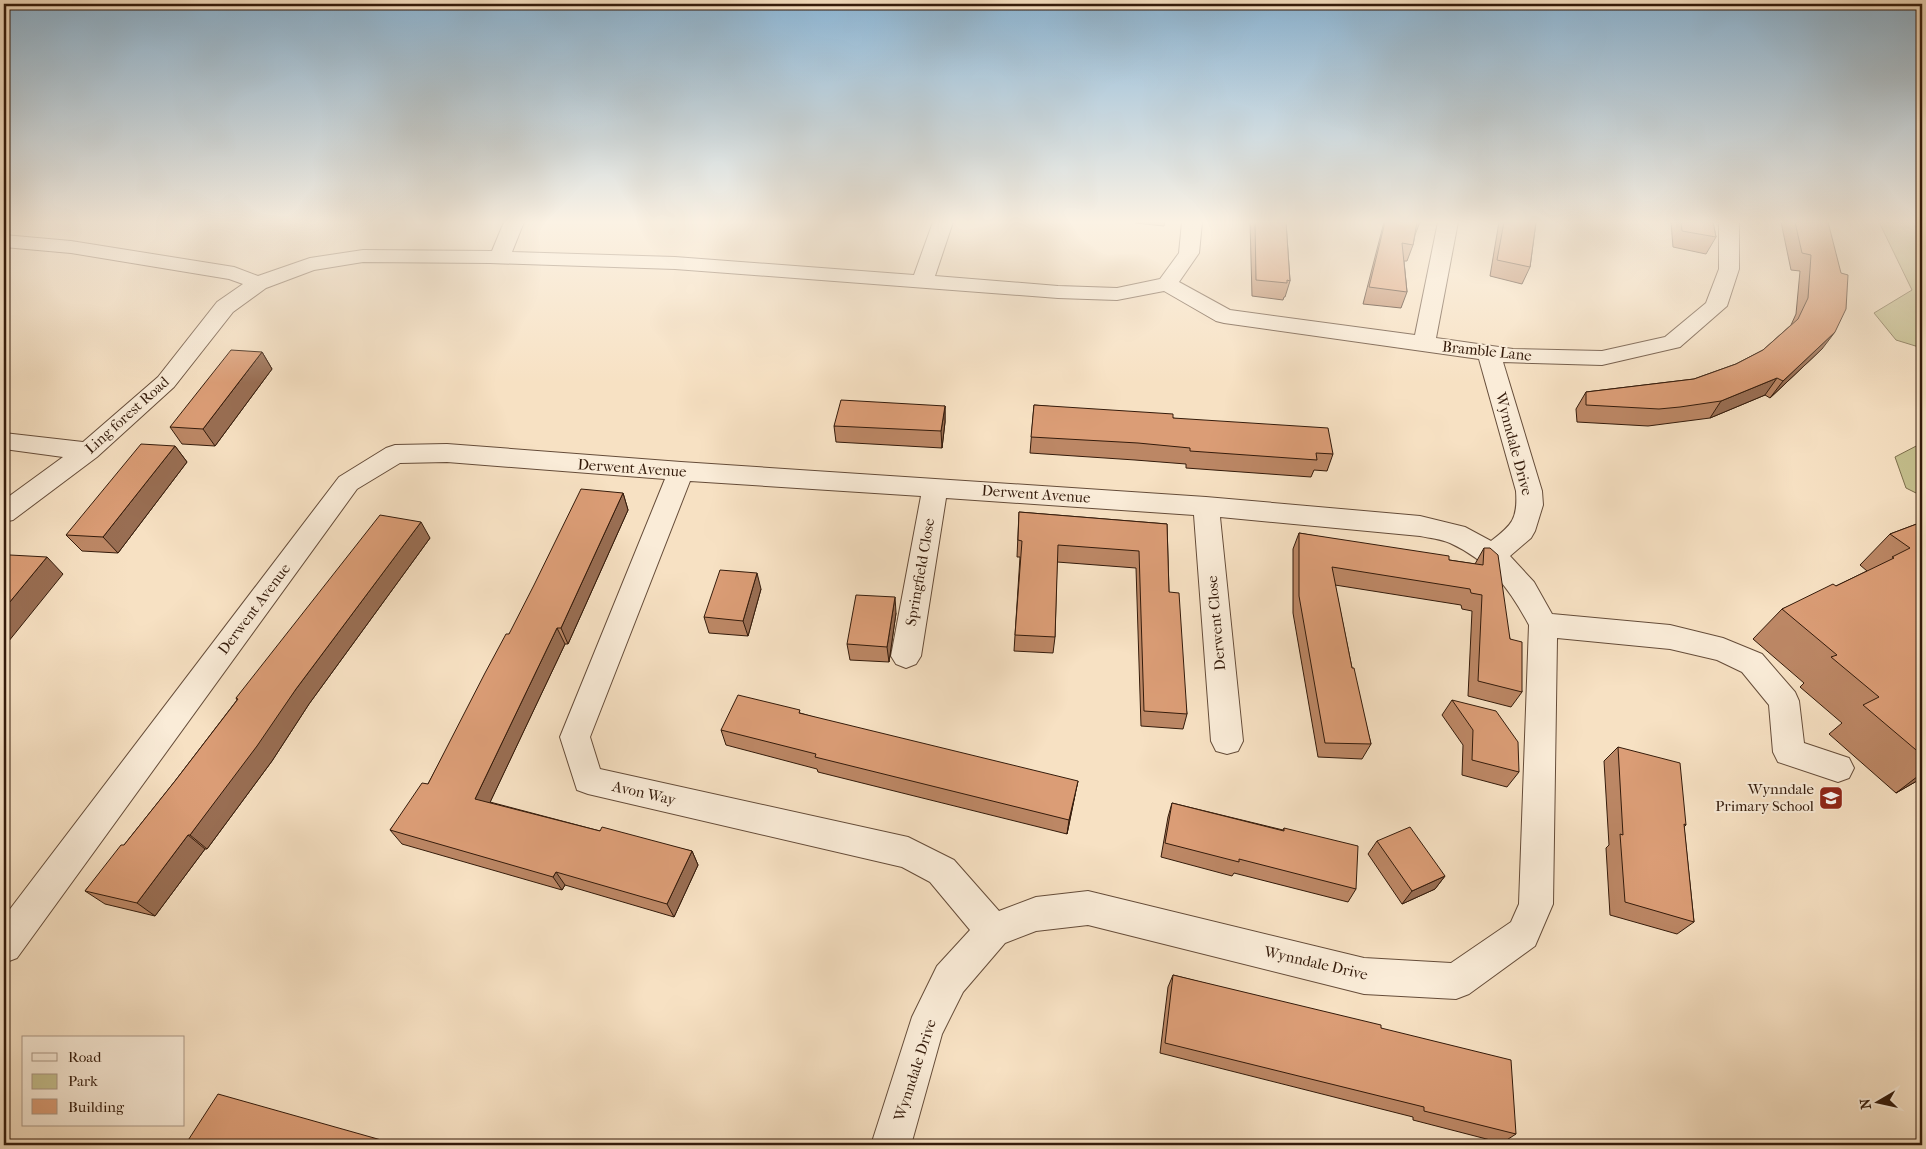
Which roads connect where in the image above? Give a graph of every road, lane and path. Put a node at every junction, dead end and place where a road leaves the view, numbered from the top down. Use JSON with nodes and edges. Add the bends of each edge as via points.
{"nodes":[{"id":1,"x":236,"y":276,"type":"edge"},
{"id":2,"x":278,"y":276,"type":"edge"},
{"id":3,"x":839,"y":276,"type":"edge"},
{"id":4,"x":924,"y":276,"type":"edge"},
{"id":5,"x":1173,"y":276,"type":"edge"},
{"id":6,"x":1437,"y":276,"type":"edge"},
{"id":7,"x":1727,"y":276,"type":"edge"},
{"id":8,"x":922,"y":282,"type":"junction"},
{"id":9,"x":258,"y":283,"type":"junction"},
{"id":10,"x":1167,"y":284,"type":"junction"},
{"id":11,"x":1424,"y":344,"type":"junction"},
{"id":12,"x":1489,"y":352,"type":"junction"},
{"id":13,"x":4,"y":441,"type":"edge"},
{"id":14,"x":88,"y":452,"type":"junction"},
{"id":15,"x":681,"y":471,"type":"junction"},
{"id":16,"x":935,"y":488,"type":"junction"},
{"id":17,"x":1206,"y":506,"type":"junction"},
{"id":18,"x":4,"y":513,"type":"edge"},
{"id":19,"x":1494,"y":555,"type":"junction"},
{"id":20,"x":1543,"y":625,"type":"junction"},
{"id":21,"x":906,"y":656,"type":"dead end"},
{"id":22,"x":1227,"y":741,"type":"dead end"},
{"id":23,"x":1838,"y":768,"type":"dead end"},
{"id":24,"x":993,"y":932,"type":"junction"},
{"id":25,"x":4,"y":946,"type":"edge"},
{"id":26,"x":891,"y":1145,"type":"edge"}],
"edges":[{"from":1,"to":9,"type":"street"},
{"from":2,"to":9,"type":"street","name":"Ling forest Road"},
{"from":3,"to":8,"type":"street","name":"Ling forest Road"},
{"from":4,"to":8,"type":"street"},
{"from":5,"to":10,"type":"street"},
{"from":6,"to":11,"type":"street"},
{"from":7,"to":12,"type":"street","name":"Bramble Lane","via":[[1716,306],[1672,342],[1602,358],[1513,356]]},
{"from":8,"to":10,"type":"street","name":"Ling forest Road","via":[[1118,294]]},
{"from":9,"to":14,"type":"street","name":"Ling forest Road","via":[[225,308],[166,382]]},
{"from":10,"to":11,"type":"street","name":"Bramble Lane","via":[[1224,316]]},
{"from":11,"to":12,"type":"street","name":"Bramble Lane"},
{"from":12,"to":19,"type":"street","name":"Wynndale Drive","via":[[1529,491],[1530,505],[1522,531]]},
{"from":13,"to":14,"type":"street"},
{"from":14,"to":18,"type":"street","name":"Ling forest Road"},
{"from":15,"to":16,"type":"street","name":"Derwent Avenue"},
{"from":15,"to":24,"type":"street","name":"Avon Way","via":[[575,737],[588,780],[908,853],[942,871]]},
{"from":15,"to":25,"type":"street","name":"Derwent Avenue","via":[[447,454],[395,454],[348,483]]},
{"from":16,"to":17,"type":"street","name":"Derwent Avenue"},
{"from":16,"to":21,"type":"street","name":"Springfield Close"},
{"from":17,"to":19,"type":"street","name":"Derwent Avenue","via":[[1420,526],[1456,534]]},
{"from":17,"to":22,"type":"street","name":"Derwent Close"},
{"from":19,"to":20,"type":"street","name":"Wynndale Drive","via":[[1524,590]]},
{"from":20,"to":23,"type":"street","via":[[1670,636],[1723,650],[1752,663],[1784,702],[1789,752]]},
{"from":20,"to":24,"type":"street","name":"Wynndale Drive","via":[[1536,904],[1523,934],[1456,981],[1364,976],[1088,908],[1036,914]]},
{"from":24,"to":26,"type":"street","name":"Wynndale Drive","via":[[950,979],[925,1030]]}]}
